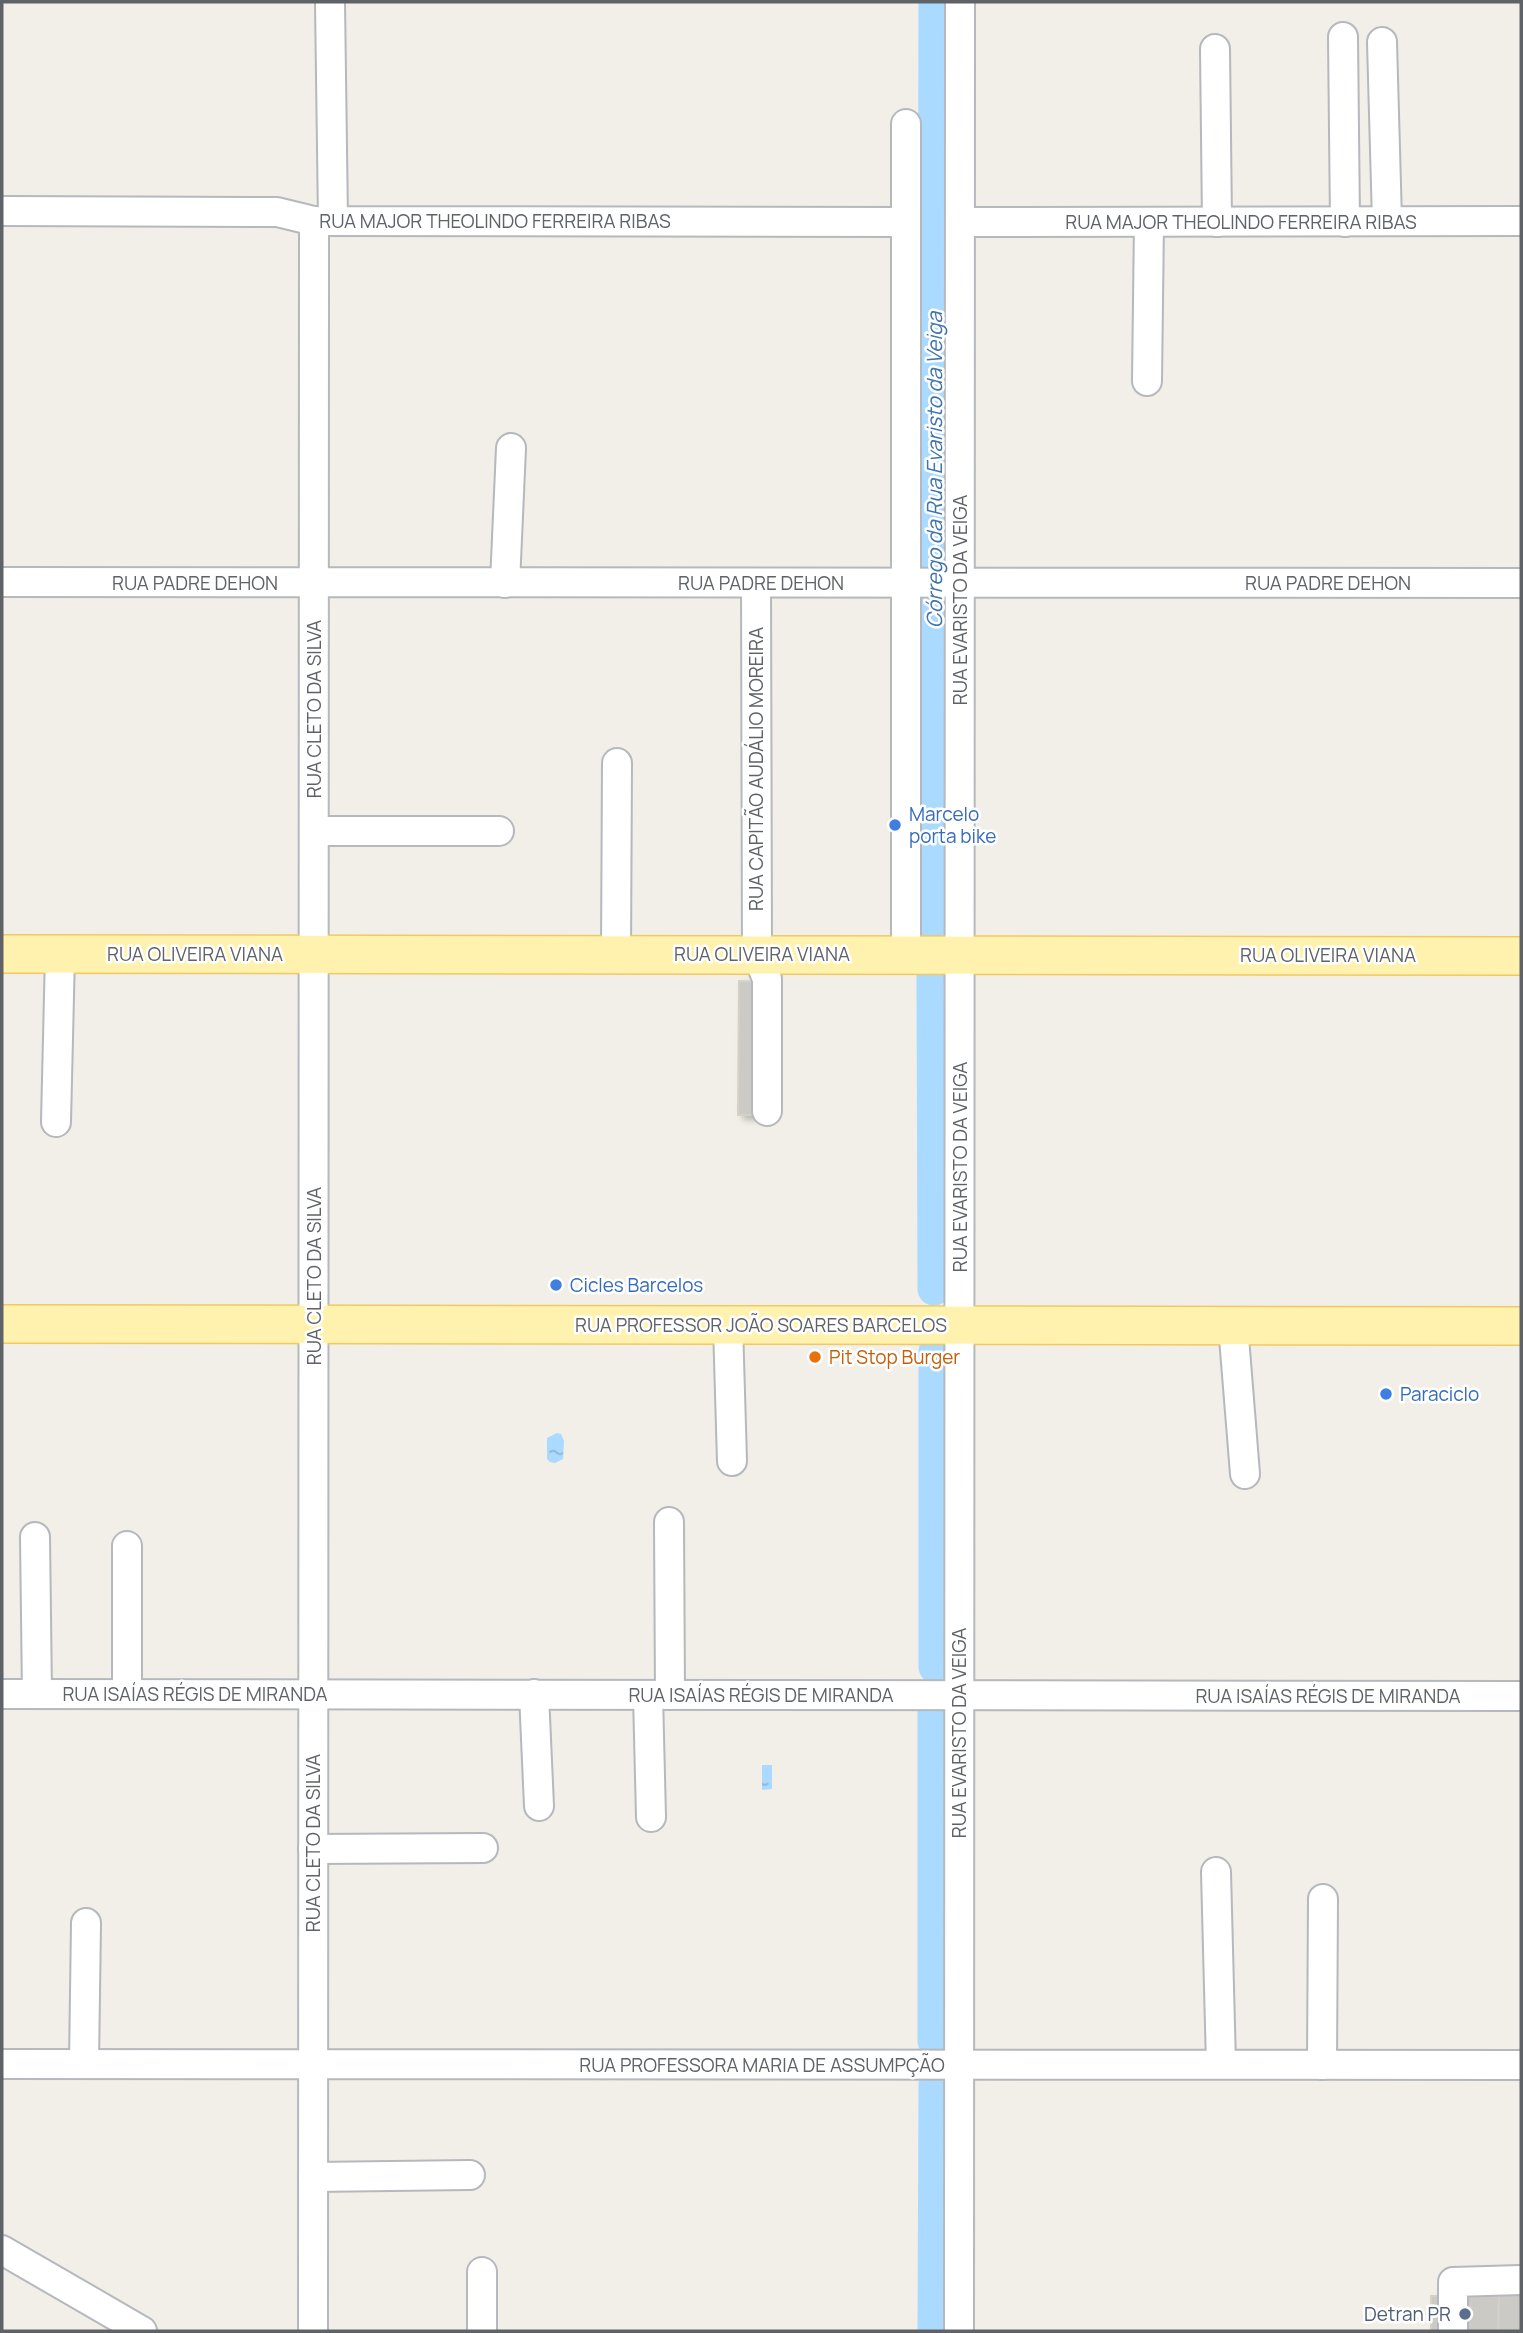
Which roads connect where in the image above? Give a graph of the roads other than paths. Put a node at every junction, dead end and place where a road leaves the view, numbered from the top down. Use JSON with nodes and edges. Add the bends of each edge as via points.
{"nodes":[{"id":1,"x":330,"y":2,"type":"edge"},
{"id":2,"x":960,"y":2,"type":"edge"},
{"id":3,"x":1343,"y":37,"type":"dead end"},
{"id":4,"x":1382,"y":42,"type":"dead end"},
{"id":5,"x":1215,"y":49,"type":"dead end"},
{"id":6,"x":906,"y":124,"type":"dead end"},
{"id":7,"x":2,"y":211,"type":"edge"},
{"id":8,"x":323,"y":221,"type":"junction"},
{"id":9,"x":1387,"y":221,"type":"junction"},
{"id":10,"x":1521,"y":221,"type":"edge"},
{"id":11,"x":906,"y":222,"type":"junction"},
{"id":12,"x":960,"y":222,"type":"junction"},
{"id":13,"x":1149,"y":222,"type":"junction"},
{"id":14,"x":1217,"y":222,"type":"junction"},
{"id":15,"x":1345,"y":222,"type":"junction"},
{"id":16,"x":1147,"y":381,"type":"dead end"},
{"id":17,"x":511,"y":448,"type":"dead end"},
{"id":18,"x":2,"y":582,"type":"edge"},
{"id":19,"x":314,"y":583,"type":"junction"},
{"id":20,"x":505,"y":583,"type":"junction"},
{"id":21,"x":756,"y":583,"type":"junction"},
{"id":22,"x":906,"y":583,"type":"junction"},
{"id":23,"x":960,"y":583,"type":"junction"},
{"id":24,"x":1521,"y":583,"type":"edge"},
{"id":25,"x":617,"y":763,"type":"dead end"},
{"id":26,"x":314,"y":831,"type":"junction"},
{"id":27,"x":499,"y":831,"type":"dead end"},
{"id":28,"x":2,"y":954,"type":"edge"},
{"id":29,"x":60,"y":954,"type":"junction"},
{"id":30,"x":314,"y":954,"type":"junction"},
{"id":31,"x":616,"y":954,"type":"junction"},
{"id":32,"x":757,"y":954,"type":"junction"},
{"id":33,"x":906,"y":954,"type":"junction"},
{"id":34,"x":960,"y":955,"type":"junction"},
{"id":35,"x":1521,"y":956,"type":"edge"},
{"id":36,"x":767,"y":1111,"type":"dead end"},
{"id":37,"x":56,"y":1122,"type":"dead end"},
{"id":38,"x":2,"y":1324,"type":"edge"},
{"id":39,"x":314,"y":1324,"type":"junction"},
{"id":40,"x":728,"y":1325,"type":"junction"},
{"id":41,"x":960,"y":1325,"type":"junction"},
{"id":42,"x":1233,"y":1325,"type":"junction"},
{"id":43,"x":1521,"y":1325,"type":"edge"},
{"id":44,"x":732,"y":1461,"type":"dead end"},
{"id":45,"x":1245,"y":1474,"type":"dead end"},
{"id":46,"x":669,"y":1522,"type":"dead end"},
{"id":47,"x":35,"y":1537,"type":"dead end"},
{"id":48,"x":127,"y":1546,"type":"dead end"},
{"id":49,"x":2,"y":1694,"type":"edge"},
{"id":50,"x":37,"y":1694,"type":"junction"},
{"id":51,"x":127,"y":1694,"type":"junction"},
{"id":52,"x":313,"y":1694,"type":"junction"},
{"id":53,"x":534,"y":1694,"type":"junction"},
{"id":54,"x":659,"y":1695,"type":"junction"},
{"id":55,"x":959,"y":1695,"type":"junction"},
{"id":56,"x":1521,"y":1696,"type":"edge"},
{"id":57,"x":539,"y":1806,"type":"dead end"},
{"id":58,"x":651,"y":1817,"type":"dead end"},
{"id":59,"x":482,"y":1848,"type":"dead end"},
{"id":60,"x":313,"y":1849,"type":"junction"},
{"id":61,"x":1216,"y":1872,"type":"dead end"},
{"id":62,"x":1323,"y":1899,"type":"dead end"},
{"id":63,"x":86,"y":1923,"type":"dead end"},
{"id":64,"x":2,"y":2064,"type":"edge"},
{"id":65,"x":84,"y":2064,"type":"junction"},
{"id":66,"x":313,"y":2064,"type":"junction"},
{"id":67,"x":1220,"y":2064,"type":"junction"},
{"id":68,"x":959,"y":2065,"type":"junction"},
{"id":69,"x":1322,"y":2065,"type":"junction"},
{"id":70,"x":1521,"y":2065,"type":"edge"},
{"id":71,"x":470,"y":2175,"type":"dead end"},
{"id":72,"x":313,"y":2177,"type":"junction"},
{"id":73,"x":2,"y":2250,"type":"edge"},
{"id":74,"x":482,"y":2272,"type":"dead end"},
{"id":75,"x":1521,"y":2280,"type":"edge"},
{"id":76,"x":142,"y":2331,"type":"edge"},
{"id":77,"x":313,"y":2331,"type":"edge"},
{"id":78,"x":482,"y":2331,"type":"edge"},
{"id":79,"x":959,"y":2331,"type":"edge"},
{"id":80,"x":1453,"y":2331,"type":"edge"}],
"edges":[{"from":1,"to":8,"type":"street","name":"RUA CLETO DA SILVA"},
{"from":2,"to":12,"type":"street","name":"RUA EVARISTO DA VEIGA"},
{"from":3,"to":15,"type":"street"},
{"from":4,"to":9,"type":"street"},
{"from":5,"to":14,"type":"street"},
{"from":6,"to":11,"type":"street"},
{"from":7,"to":8,"type":"street","name":"RUA MAJOR THEOLINDO FERREIRA RIBAS","via":[[277,212]]},
{"from":8,"to":11,"type":"street","name":"RUA MAJOR THEOLINDO FERREIRA RIBAS"},
{"from":8,"to":19,"type":"street","name":"RUA CLETO DA SILVA"},
{"from":9,"to":10,"type":"street","name":"RUA MAJOR THEOLINDO FERREIRA RIBAS"},
{"from":9,"to":15,"type":"street","name":"RUA MAJOR THEOLINDO FERREIRA RIBAS"},
{"from":11,"to":22,"type":"street"},
{"from":12,"to":13,"type":"street","name":"RUA MAJOR THEOLINDO FERREIRA RIBAS"},
{"from":12,"to":23,"type":"street","name":"RUA EVARISTO DA VEIGA"},
{"from":13,"to":14,"type":"street","name":"RUA MAJOR THEOLINDO FERREIRA RIBAS"},
{"from":13,"to":16,"type":"street"},
{"from":14,"to":15,"type":"street","name":"RUA MAJOR THEOLINDO FERREIRA RIBAS"},
{"from":17,"to":20,"type":"street"},
{"from":18,"to":19,"type":"street","name":"RUA PADRE DEHON"},
{"from":19,"to":20,"type":"street","name":"RUA PADRE DEHON"},
{"from":19,"to":26,"type":"street","name":"RUA CLETO DA SILVA"},
{"from":20,"to":21,"type":"street","name":"RUA PADRE DEHON"},
{"from":21,"to":22,"type":"street","name":"RUA PADRE DEHON"},
{"from":21,"to":32,"type":"street","name":"RUA CAPITÃO AUDÁLIO MOREIRA"},
{"from":22,"to":23,"type":"street","name":"RUA PADRE DEHON"},
{"from":22,"to":33,"type":"street"},
{"from":23,"to":24,"type":"street","name":"RUA PADRE DEHON"},
{"from":23,"to":34,"type":"street","name":"RUA EVARISTO DA VEIGA"},
{"from":25,"to":31,"type":"street"},
{"from":26,"to":27,"type":"street"},
{"from":26,"to":30,"type":"street","name":"RUA CLETO DA SILVA"},
{"from":28,"to":29,"type":"main road","name":"RUA OLIVEIRA VIANA"},
{"from":29,"to":30,"type":"main road","name":"RUA OLIVEIRA VIANA"},
{"from":29,"to":37,"type":"street"},
{"from":30,"to":31,"type":"main road","name":"RUA OLIVEIRA VIANA"},
{"from":30,"to":39,"type":"street","name":"RUA CLETO DA SILVA"},
{"from":31,"to":32,"type":"main road","name":"RUA OLIVEIRA VIANA"},
{"from":32,"to":33,"type":"main road","name":"RUA OLIVEIRA VIANA"},
{"from":32,"to":36,"type":"street","name":"RUA CAPITÃO AUDÁLIO MOREIRA","via":[[766,979]]},
{"from":33,"to":34,"type":"main road","name":"RUA OLIVEIRA VIANA"},
{"from":34,"to":35,"type":"main road","name":"RUA OLIVEIRA VIANA"},
{"from":34,"to":41,"type":"street","name":"RUA EVARISTO DA VEIGA"},
{"from":38,"to":39,"type":"main road","name":"RUA PROFESSOR JOÃO SOARES BARCELOS"},
{"from":39,"to":40,"type":"main road","name":"RUA PROFESSOR JOÃO SOARES BARCELOS"},
{"from":39,"to":52,"type":"street","name":"RUA CLETO DA SILVA"},
{"from":40,"to":41,"type":"main road","name":"RUA PROFESSOR JOÃO SOARES BARCELOS"},
{"from":40,"to":44,"type":"street"},
{"from":41,"to":42,"type":"main road","name":"RUA PROFESSOR JOÃO SOARES BARCELOS"},
{"from":41,"to":55,"type":"street","name":"RUA EVARISTO DA VEIGA"},
{"from":42,"to":43,"type":"main road","name":"RUA PROFESSOR JOÃO SOARES BARCELOS"},
{"from":42,"to":45,"type":"street"},
{"from":46,"to":54,"type":"street"},
{"from":47,"to":50,"type":"street"},
{"from":48,"to":51,"type":"street"},
{"from":49,"to":50,"type":"street","name":"RUA ISAÍAS RÉGIS DE MIRANDA"},
{"from":50,"to":51,"type":"street","name":"RUA ISAÍAS RÉGIS DE MIRANDA"},
{"from":51,"to":52,"type":"street","name":"RUA ISAÍAS RÉGIS DE MIRANDA"},
{"from":52,"to":53,"type":"street","name":"RUA ISAÍAS RÉGIS DE MIRANDA"},
{"from":52,"to":60,"type":"street","name":"RUA CLETO DA SILVA"},
{"from":53,"to":54,"type":"street","name":"RUA ISAÍAS RÉGIS DE MIRANDA"},
{"from":53,"to":57,"type":"street"},
{"from":54,"to":55,"type":"street","name":"RUA ISAÍAS RÉGIS DE MIRANDA"},
{"from":54,"to":58,"type":"street"},
{"from":55,"to":56,"type":"street","name":"RUA ISAÍAS RÉGIS DE MIRANDA"},
{"from":55,"to":68,"type":"street","name":"RUA EVARISTO DA VEIGA"},
{"from":59,"to":60,"type":"street"},
{"from":60,"to":66,"type":"street","name":"RUA CLETO DA SILVA"},
{"from":61,"to":67,"type":"street"},
{"from":62,"to":69,"type":"street"},
{"from":63,"to":65,"type":"street"},
{"from":64,"to":65,"type":"street","name":"RUA PROFESSORA MARIA DE ASSUMPÇÃO"},
{"from":65,"to":66,"type":"street","name":"RUA PROFESSORA MARIA DE ASSUMPÇÃO"},
{"from":66,"to":68,"type":"street","name":"RUA PROFESSORA MARIA DE ASSUMPÇÃO"},
{"from":66,"to":72,"type":"street","name":"RUA CLETO DA SILVA"},
{"from":67,"to":68,"type":"street","name":"RUA PROFESSORA MARIA DE ASSUMPÇÃO"},
{"from":67,"to":69,"type":"street","name":"RUA PROFESSORA MARIA DE ASSUMPÇÃO"},
{"from":68,"to":79,"type":"street","name":"RUA EVARISTO DA VEIGA"},
{"from":69,"to":70,"type":"street","name":"RUA PROFESSORA MARIA DE ASSUMPÇÃO"},
{"from":71,"to":72,"type":"street"},
{"from":72,"to":77,"type":"street","name":"RUA CLETO DA SILVA"},
{"from":73,"to":76,"type":"street"},
{"from":74,"to":78,"type":"street"},
{"from":75,"to":80,"type":"street","via":[[1453,2282]]}]}
